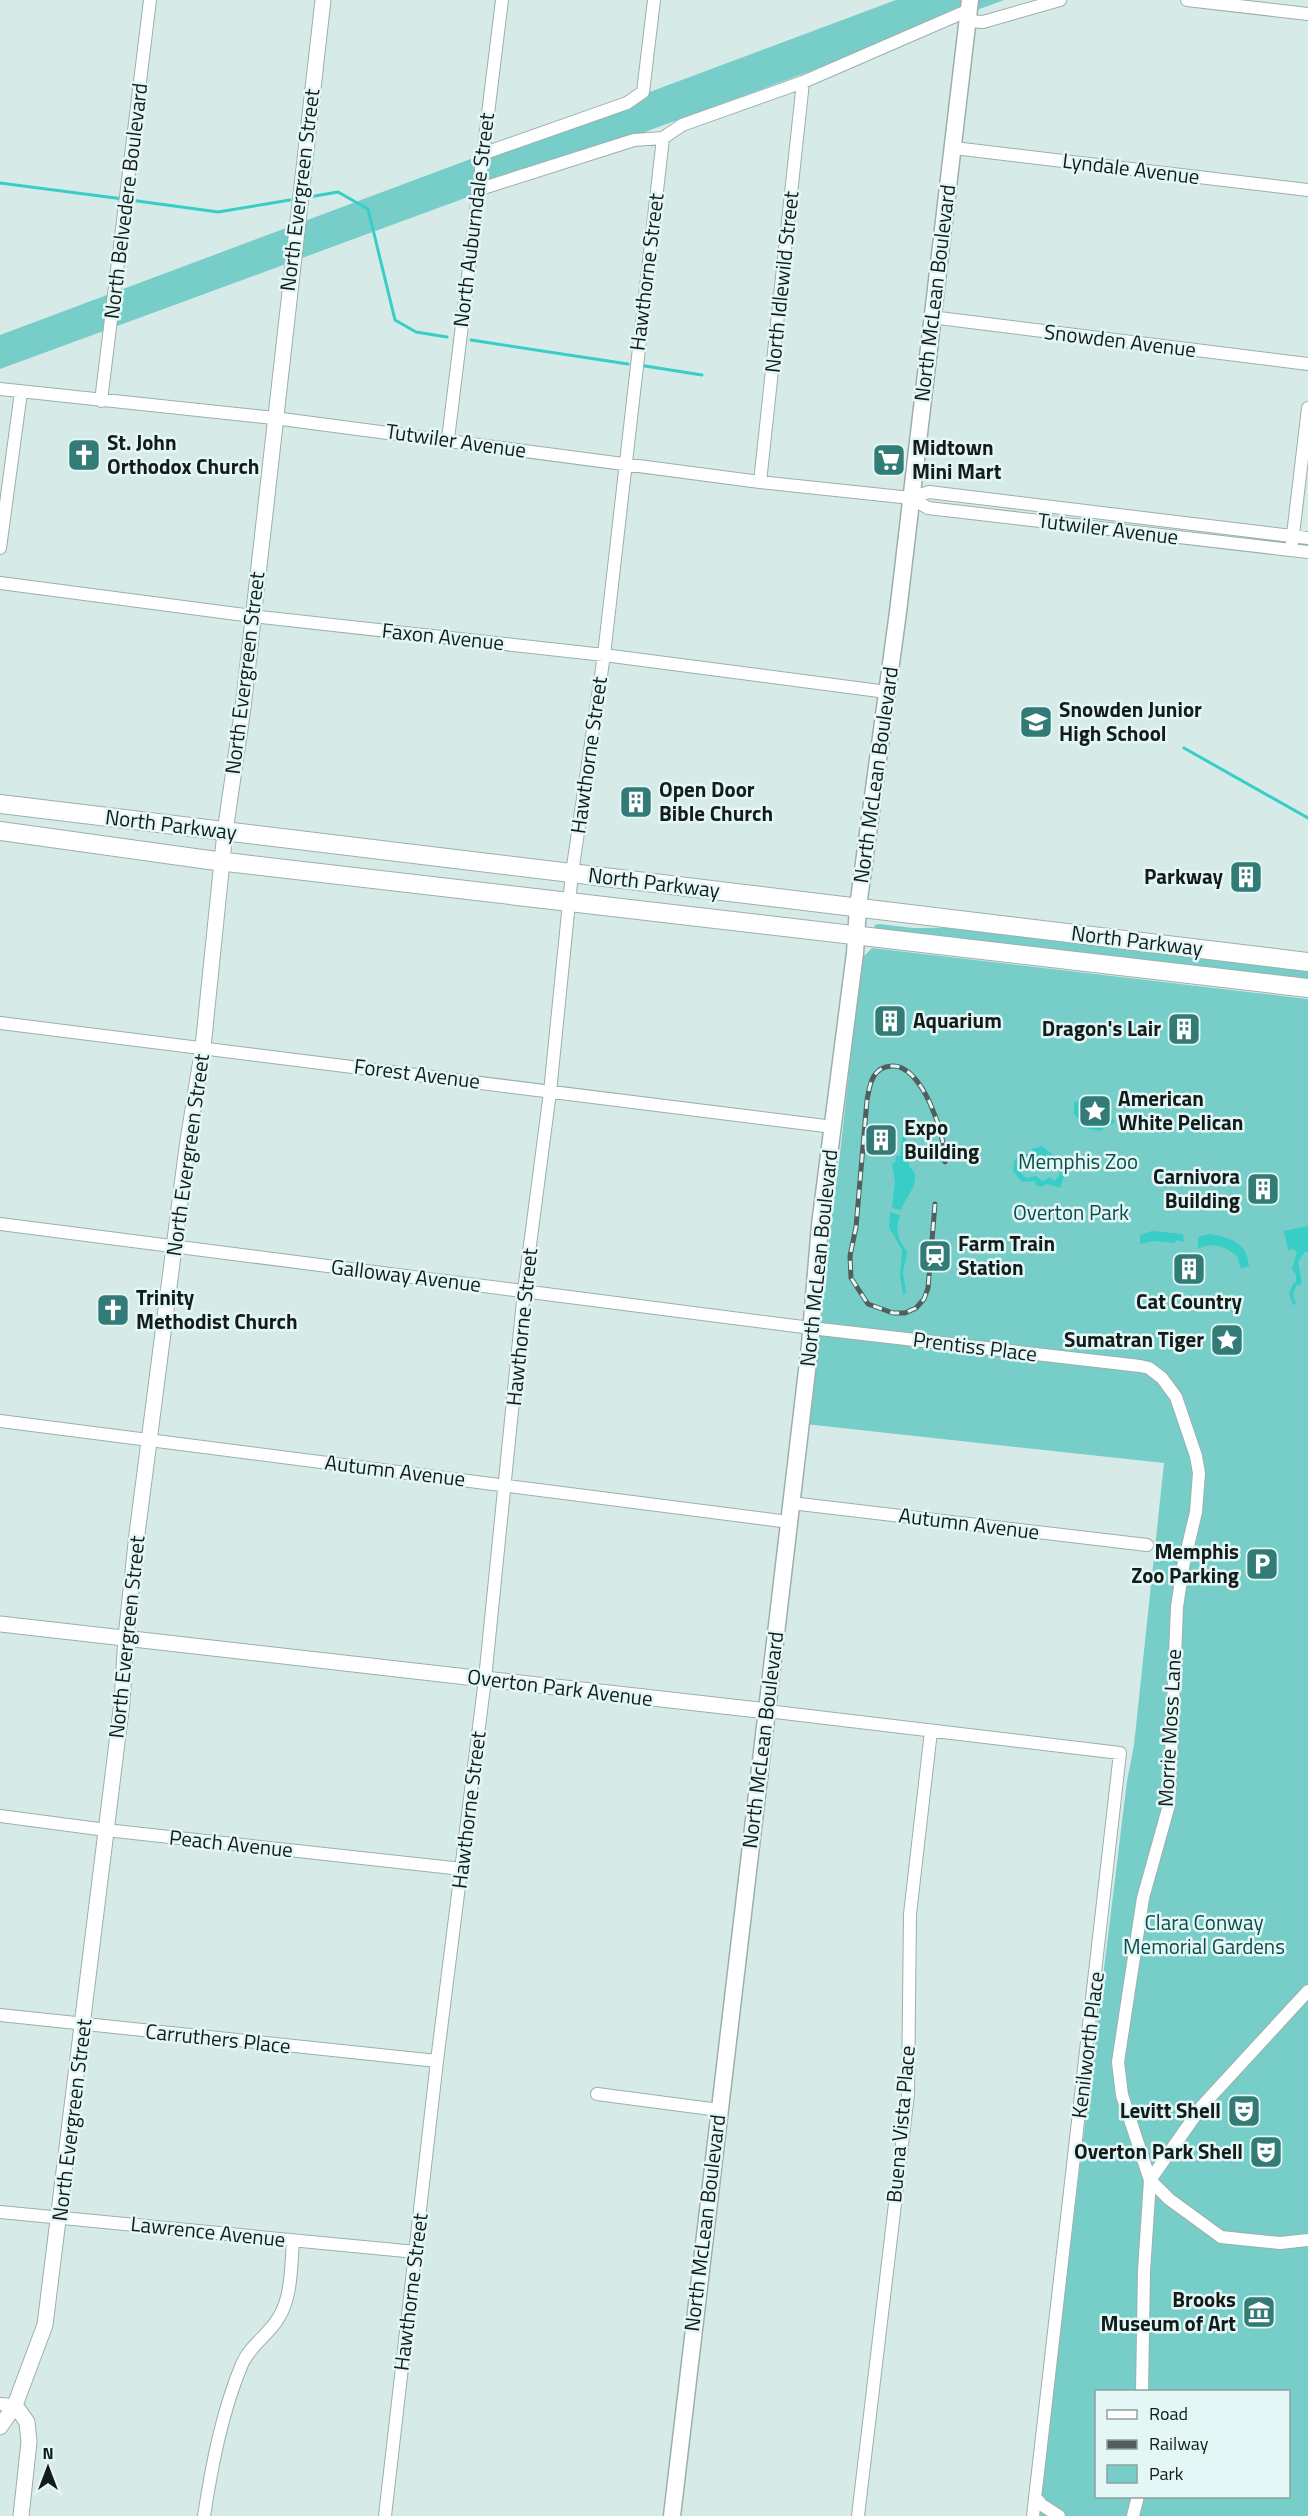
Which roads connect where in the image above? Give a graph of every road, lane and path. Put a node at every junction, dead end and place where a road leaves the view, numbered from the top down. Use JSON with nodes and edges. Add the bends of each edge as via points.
{"nodes":[{"id":1,"x":150,"y":0,"type":"edge"},
{"id":2,"x":323,"y":0,"type":"edge"},
{"id":3,"x":502,"y":0,"type":"edge"},
{"id":4,"x":654,"y":0,"type":"edge"},
{"id":5,"x":1060,"y":0,"type":"edge"},
{"id":6,"x":1187,"y":0,"type":"edge"},
{"id":7,"x":969,"y":10,"type":"edge"},
{"id":8,"x":1308,"y":15,"type":"edge"},
{"id":9,"x":803,"y":82,"type":"junction"},
{"id":10,"x":663,"y":138,"type":"junction"},
{"id":11,"x":954,"y":148,"type":"junction"},
{"id":12,"x":482,"y":154,"type":"junction"},
{"id":13,"x":477,"y":190,"type":"junction"},
{"id":14,"x":1308,"y":190,"type":"edge"},
{"id":15,"x":931,"y":317,"type":"junction"},
{"id":16,"x":1308,"y":364,"type":"edge"},
{"id":17,"x":0,"y":389,"type":"edge"},
{"id":18,"x":21,"y":392,"type":"junction"},
{"id":19,"x":101,"y":401,"type":"junction"},
{"id":20,"x":1308,"y":408,"type":"edge"},
{"id":21,"x":274,"y":418,"type":"junction"},
{"id":22,"x":448,"y":440,"type":"junction"},
{"id":23,"x":625,"y":464,"type":"junction"},
{"id":24,"x":760,"y":482,"type":"junction"},
{"id":25,"x":911,"y":498,"type":"junction"},
{"id":26,"x":1104,"y":514,"type":"junction"},
{"id":27,"x":1103,"y":529,"type":"junction"},
{"id":28,"x":1293,"y":537,"type":"junction"},
{"id":29,"x":1308,"y":538,"type":"edge"},
{"id":30,"x":0,"y":548,"type":"edge"},
{"id":31,"x":1291,"y":550,"type":"junction"},
{"id":32,"x":1308,"y":552,"type":"edge"},
{"id":33,"x":0,"y":583,"type":"edge"},
{"id":34,"x":252,"y":616,"type":"junction"},
{"id":35,"x":604,"y":655,"type":"junction"},
{"id":36,"x":887,"y":692,"type":"junction"},
{"id":37,"x":0,"y":804,"type":"edge"},
{"id":38,"x":0,"y":831,"type":"edge"},
{"id":39,"x":225,"y":832,"type":"junction"},
{"id":40,"x":222,"y":861,"type":"junction"},
{"id":41,"x":572,"y":873,"type":"junction"},
{"id":42,"x":570,"y":900,"type":"junction"},
{"id":43,"x":858,"y":907,"type":"junction"},
{"id":44,"x":857,"y":935,"type":"junction"},
{"id":45,"x":1308,"y":962,"type":"edge"},
{"id":46,"x":1308,"y":988,"type":"edge"},
{"id":47,"x":0,"y":1023,"type":"edge"},
{"id":48,"x":203,"y":1047,"type":"junction"},
{"id":49,"x":550,"y":1092,"type":"junction"},
{"id":50,"x":833,"y":1127,"type":"junction"},
{"id":51,"x":0,"y":1224,"type":"edge"},
{"id":52,"x":175,"y":1247,"type":"junction"},
{"id":53,"x":524,"y":1291,"type":"junction"},
{"id":54,"x":811,"y":1328,"type":"junction"},
{"id":55,"x":1140,"y":1366,"type":"joint"},
{"id":56,"x":0,"y":1421,"type":"edge"},
{"id":57,"x":150,"y":1440,"type":"junction"},
{"id":58,"x":506,"y":1484,"type":"junction"},
{"id":59,"x":791,"y":1503,"type":"junction"},
{"id":60,"x":789,"y":1522,"type":"junction"},
{"id":61,"x":1148,"y":1545,"type":"dead end"},
{"id":62,"x":0,"y":1624,"type":"edge"},
{"id":63,"x":126,"y":1637,"type":"junction"},
{"id":64,"x":485,"y":1679,"type":"junction"},
{"id":65,"x":767,"y":1711,"type":"junction"},
{"id":66,"x":931,"y":1731,"type":"junction"},
{"id":67,"x":1120,"y":1753,"type":"joint"},
{"id":68,"x":0,"y":1816,"type":"edge"},
{"id":69,"x":106,"y":1830,"type":"junction"},
{"id":70,"x":462,"y":1869,"type":"junction"},
{"id":71,"x":1308,"y":1991,"type":"edge"},
{"id":72,"x":0,"y":2015,"type":"edge"},
{"id":73,"x":84,"y":2025,"type":"junction"},
{"id":74,"x":437,"y":2061,"type":"junction"},
{"id":75,"x":597,"y":2094,"type":"dead end"},
{"id":76,"x":718,"y":2110,"type":"junction"},
{"id":77,"x":1150,"y":2180,"type":"junction"},
{"id":78,"x":0,"y":2212,"type":"edge"},
{"id":79,"x":60,"y":2218,"type":"junction"},
{"id":80,"x":1308,"y":2240,"type":"edge"},
{"id":81,"x":293,"y":2241,"type":"junction"},
{"id":82,"x":416,"y":2252,"type":"junction"},
{"id":83,"x":1142,"y":2390,"type":"edge"},
{"id":84,"x":8,"y":2404,"type":"edge"},
{"id":85,"x":0,"y":2427,"type":"edge"},
{"id":86,"x":1035,"y":2498,"type":"junction"},
{"id":87,"x":1138,"y":2498,"type":"edge"},
{"id":88,"x":21,"y":2516,"type":"edge"},
{"id":89,"x":204,"y":2516,"type":"edge"},
{"id":90,"x":385,"y":2516,"type":"edge"},
{"id":91,"x":672,"y":2516,"type":"edge"},
{"id":92,"x":858,"y":2516,"type":"edge"},
{"id":93,"x":1033,"y":2516,"type":"edge"},
{"id":94,"x":1059,"y":2516,"type":"edge"},
{"id":95,"x":1133,"y":2516,"type":"edge"}],
"edges":[{"from":1,"to":19,"type":"street","name":"North Belvedere Boulevard"},
{"from":2,"to":21,"type":"street","name":"North Evergreen Street"},
{"from":3,"to":12,"type":"street","name":"North Auburndale Street"},
{"from":4,"to":12,"type":"street","via":[[643,92],[627,103]]},
{"from":5,"to":7,"type":"street","via":[[983,22]]},
{"from":6,"to":8,"type":"street"},
{"from":7,"to":9,"type":"street"},
{"from":7,"to":11,"type":"main road","name":"North McLean Boulevard"},
{"from":9,"to":10,"type":"street","via":[[682,125]]},
{"from":9,"to":24,"type":"street","name":"North Idlewild Street"},
{"from":10,"to":13,"type":"street","via":[[634,140]]},
{"from":10,"to":23,"type":"street","name":"Hawthorne Street"},
{"from":11,"to":14,"type":"street","name":"Lyndale Avenue"},
{"from":11,"to":15,"type":"main road","name":"North McLean Boulevard"},
{"from":12,"to":13,"type":"street","name":"North Auburndale Street"},
{"from":13,"to":22,"type":"street","name":"North Auburndale Street"},
{"from":15,"to":16,"type":"street","name":"Snowden Avenue"},
{"from":15,"to":25,"type":"main road","name":"North McLean Boulevard"},
{"from":17,"to":18,"type":"street","name":"Tutwiler Avenue"},
{"from":18,"to":19,"type":"street","name":"Tutwiler Avenue"},
{"from":18,"to":30,"type":"street"},
{"from":19,"to":21,"type":"street","name":"Tutwiler Avenue"},
{"from":20,"to":28,"type":"street"},
{"from":21,"to":22,"type":"street","name":"Tutwiler Avenue"},
{"from":21,"to":34,"type":"street","name":"North Evergreen Street"},
{"from":22,"to":23,"type":"street","name":"Tutwiler Avenue"},
{"from":23,"to":24,"type":"street","name":"Tutwiler Avenue"},
{"from":23,"to":35,"type":"street","name":"Hawthorne Street"},
{"from":24,"to":25,"type":"street","name":"Tutwiler Avenue"},
{"from":25,"to":26,"type":"street","name":"Tutwiler Avenue","via":[[929,492]]},
{"from":25,"to":27,"type":"street","name":"Tutwiler Avenue","via":[[928,508]]},
{"from":25,"to":36,"type":"main road","name":"North McLean Boulevard"},
{"from":26,"to":27,"type":"street"},
{"from":26,"to":28,"type":"street","name":"Tutwiler Avenue"},
{"from":27,"to":31,"type":"street","name":"Tutwiler Avenue"},
{"from":28,"to":29,"type":"street","name":"Tutwiler Avenue"},
{"from":28,"to":31,"type":"street"},
{"from":31,"to":32,"type":"street","name":"Tutwiler Avenue"},
{"from":33,"to":34,"type":"street","name":"Faxon Avenue"},
{"from":34,"to":35,"type":"street","name":"Faxon Avenue"},
{"from":34,"to":39,"type":"street","name":"North Evergreen Street"},
{"from":35,"to":36,"type":"street","name":"Faxon Avenue"},
{"from":35,"to":41,"type":"street","name":"Hawthorne Street"},
{"from":36,"to":43,"type":"main road","name":"North McLean Boulevard"},
{"from":37,"to":39,"type":"main road","name":"North Parkway"},
{"from":38,"to":40,"type":"main road","name":"North Parkway"},
{"from":39,"to":40,"type":"street","name":"North Evergreen Street"},
{"from":39,"to":41,"type":"main road","name":"North Parkway"},
{"from":40,"to":42,"type":"main road","name":"North Parkway"},
{"from":40,"to":48,"type":"street","name":"North Evergreen Street"},
{"from":41,"to":42,"type":"street","name":"Hawthorne Street"},
{"from":41,"to":43,"type":"main road","name":"North Parkway"},
{"from":42,"to":44,"type":"main road","name":"North Parkway"},
{"from":42,"to":49,"type":"street","name":"Hawthorne Street"},
{"from":43,"to":44,"type":"main road","name":"North McLean Boulevard"},
{"from":43,"to":45,"type":"main road","name":"North Parkway"},
{"from":44,"to":46,"type":"main road","name":"North Parkway"},
{"from":44,"to":50,"type":"main road","name":"North McLean Boulevard"},
{"from":47,"to":48,"type":"street","name":"Forest Avenue"},
{"from":48,"to":49,"type":"street","name":"Forest Avenue"},
{"from":48,"to":52,"type":"street","name":"North Evergreen Street"},
{"from":49,"to":50,"type":"street","name":"Forest Avenue"},
{"from":49,"to":53,"type":"street","name":"Hawthorne Street"},
{"from":50,"to":54,"type":"main road","name":"North McLean Boulevard"},
{"from":51,"to":52,"type":"street","name":"Galloway Avenue"},
{"from":52,"to":53,"type":"street","name":"Galloway Avenue"},
{"from":52,"to":57,"type":"street","name":"North Evergreen Street"},
{"from":53,"to":54,"type":"street","name":"Galloway Avenue"},
{"from":53,"to":58,"type":"street","name":"Hawthorne Street"},
{"from":54,"to":55,"type":"street","name":"Prentiss Place"},
{"from":54,"to":59,"type":"main road","name":"North McLean Boulevard"},
{"from":55,"to":77,"type":"street","name":"Morrie Moss Lane","via":[[1162,1378],[1176,1397],[1199,1473],[1196,1512],[1177,1607],[1169,1804],[1143,1898],[1118,2061],[1122,2095]]},
{"from":56,"to":57,"type":"street","name":"Autumn Avenue"},
{"from":57,"to":58,"type":"street","name":"Autumn Avenue"},
{"from":57,"to":63,"type":"street","name":"North Evergreen Street"},
{"from":58,"to":60,"type":"street","name":"Autumn Avenue"},
{"from":58,"to":64,"type":"street","name":"Hawthorne Street"},
{"from":59,"to":60,"type":"main road","name":"North McLean Boulevard"},
{"from":59,"to":61,"type":"street","name":"Autumn Avenue"},
{"from":60,"to":65,"type":"main road","name":"North McLean Boulevard"},
{"from":62,"to":63,"type":"street","name":"Overton Park Avenue"},
{"from":63,"to":64,"type":"street","name":"Overton Park Avenue"},
{"from":63,"to":69,"type":"street","name":"North Evergreen Street"},
{"from":64,"to":65,"type":"street","name":"Overton Park Avenue"},
{"from":64,"to":70,"type":"street","name":"Hawthorne Street"},
{"from":65,"to":66,"type":"street","name":"Overton Park Avenue"},
{"from":65,"to":76,"type":"main road","name":"North McLean Boulevard"},
{"from":66,"to":67,"type":"street","name":"Overton Park Avenue"},
{"from":66,"to":92,"type":"street","name":"Buena Vista Place","via":[[910,1914],[908,2094]]},
{"from":67,"to":86,"type":"street","name":"Kenilworth Place"},
{"from":68,"to":69,"type":"street","name":"Peach Avenue"},
{"from":69,"to":70,"type":"street","name":"Peach Avenue"},
{"from":69,"to":73,"type":"street","name":"North Evergreen Street"},
{"from":70,"to":74,"type":"street","name":"Hawthorne Street"},
{"from":71,"to":77,"type":"street","via":[[1202,2106]]},
{"from":72,"to":73,"type":"street","name":"Carruthers Place"},
{"from":73,"to":74,"type":"street","name":"Carruthers Place"},
{"from":73,"to":79,"type":"street","name":"North Evergreen Street"},
{"from":74,"to":82,"type":"street","name":"Hawthorne Street"},
{"from":75,"to":76,"type":"street"},
{"from":76,"to":91,"type":"main road","name":"North McLean Boulevard"},
{"from":77,"to":80,"type":"street","via":[[1221,2237],[1280,2243]]},
{"from":77,"to":83,"type":"street","name":"Morrie Moss Lane","via":[[1143,2271]]},
{"from":78,"to":79,"type":"street","name":"Lawrence Avenue"},
{"from":79,"to":81,"type":"street","name":"Lawrence Avenue"},
{"from":79,"to":84,"type":"street","name":"North Evergreen Street","via":[[45,2325]]},
{"from":81,"to":82,"type":"street","name":"Lawrence Avenue"},
{"from":81,"to":89,"type":"street","via":[[286,2301],[279,2318],[249,2350],[242,2366],[218,2437]]},
{"from":82,"to":90,"type":"street","name":"Hawthorne Street"},
{"from":84,"to":85,"type":"street"},
{"from":84,"to":88,"type":"street","via":[[27,2422],[29,2442]]},
{"from":86,"to":93,"type":"street","name":"Kenilworth Place"},
{"from":86,"to":94,"type":"street"},
{"from":87,"to":95,"type":"street"}]}
